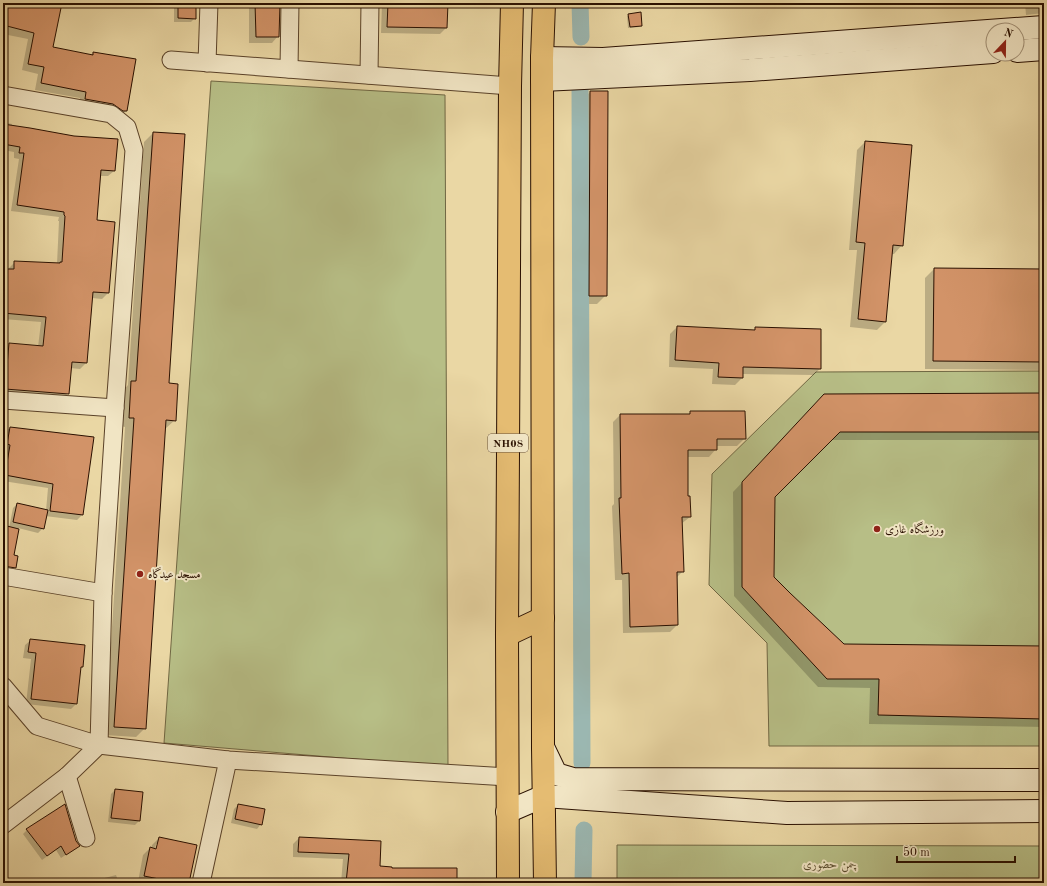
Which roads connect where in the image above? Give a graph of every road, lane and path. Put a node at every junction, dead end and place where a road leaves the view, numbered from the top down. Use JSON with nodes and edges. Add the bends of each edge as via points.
{"nodes":[{"id":1,"x":209,"y":3,"type":"edge"},
{"id":2,"x":290,"y":3,"type":"edge"},
{"id":3,"x":370,"y":3,"type":"edge"},
{"id":4,"x":512,"y":3,"type":"edge"},
{"id":5,"x":544,"y":3,"type":"edge"},
{"id":6,"x":1044,"y":27,"type":"edge"},
{"id":7,"x":1044,"y":49,"type":"edge"},
{"id":8,"x":1025,"y":50,"type":"edge"},
{"id":9,"x":985,"y":53,"type":"edge"},
{"id":10,"x":542,"y":58,"type":"junction"},
{"id":11,"x":171,"y":60,"type":"dead end"},
{"id":12,"x":207,"y":63,"type":"junction"},
{"id":13,"x":289,"y":69,"type":"junction"},
{"id":14,"x":368,"y":75,"type":"junction"},
{"id":15,"x":542,"y":80,"type":"junction"},
{"id":16,"x":510,"y":86,"type":"junction"},
{"id":17,"x":3,"y":95,"type":"edge"},
{"id":18,"x":3,"y":400,"type":"edge"},
{"id":19,"x":114,"y":408,"type":"junction"},
{"id":20,"x":3,"y":576,"type":"edge"},
{"id":21,"x":103,"y":593,"type":"junction"},
{"id":22,"x":543,"y":618,"type":"junction"},
{"id":23,"x":507,"y":635,"type":"junction"},
{"id":24,"x":3,"y":686,"type":"edge"},
{"id":25,"x":99,"y":745,"type":"junction"},
{"id":26,"x":543,"y":747,"type":"junction"},
{"id":27,"x":228,"y":760,"type":"junction"},
{"id":28,"x":67,"y":776,"type":"junction"},
{"id":29,"x":508,"y":777,"type":"junction"},
{"id":30,"x":1044,"y":780,"type":"edge"},
{"id":31,"x":544,"y":796,"type":"junction"},
{"id":32,"x":1044,"y":810,"type":"edge"},
{"id":33,"x":507,"y":812,"type":"junction"},
{"id":34,"x":3,"y":825,"type":"edge"},
{"id":35,"x":86,"y":838,"type":"dead end"},
{"id":36,"x":201,"y":883,"type":"edge"},
{"id":37,"x":508,"y":883,"type":"edge"},
{"id":38,"x":545,"y":883,"type":"edge"}],
"edges":[{"from":1,"to":12,"type":"street"},
{"from":2,"to":13,"type":"street"},
{"from":3,"to":14,"type":"street"},
{"from":4,"to":16,"type":"highway","number":"NH08"},
{"from":5,"to":10,"type":"highway","number":"NH08"},
{"from":6,"to":10,"type":"main road","via":[[612,58]]},
{"from":7,"to":8,"type":"main road"},
{"from":9,"to":15,"type":"main road","via":[[750,70]]},
{"from":10,"to":15,"type":"highway","number":"NH08"},
{"from":11,"to":12,"type":"street"},
{"from":12,"to":13,"type":"street"},
{"from":13,"to":14,"type":"street"},
{"from":14,"to":16,"type":"street"},
{"from":15,"to":22,"type":"highway","number":"NH08"},
{"from":16,"to":23,"type":"highway","number":"NH08"},
{"from":17,"to":19,"type":"street","via":[[111,114],[127,127],[134,150]]},
{"from":18,"to":19,"type":"street"},
{"from":19,"to":21,"type":"street"},
{"from":20,"to":21,"type":"street"},
{"from":21,"to":25,"type":"street"},
{"from":22,"to":23,"type":"highway"},
{"from":22,"to":26,"type":"highway","number":"NH08"},
{"from":23,"to":29,"type":"highway","number":"NH08"},
{"from":24,"to":25,"type":"street","via":[[36,726]]},
{"from":25,"to":27,"type":"street"},
{"from":25,"to":28,"type":"street"},
{"from":26,"to":30,"type":"main road","via":[[556,774],[573,779]]},
{"from":26,"to":31,"type":"highway","number":"NH08"},
{"from":27,"to":29,"type":"street"},
{"from":27,"to":36,"type":"street"},
{"from":28,"to":34,"type":"street"},
{"from":28,"to":35,"type":"street"},
{"from":29,"to":33,"type":"highway","number":"NH08"},
{"from":31,"to":32,"type":"main road","via":[[787,813]]},
{"from":31,"to":33,"type":"main road"},
{"from":31,"to":38,"type":"highway","number":"NH08"},
{"from":33,"to":37,"type":"highway","number":"NH08"}]}
